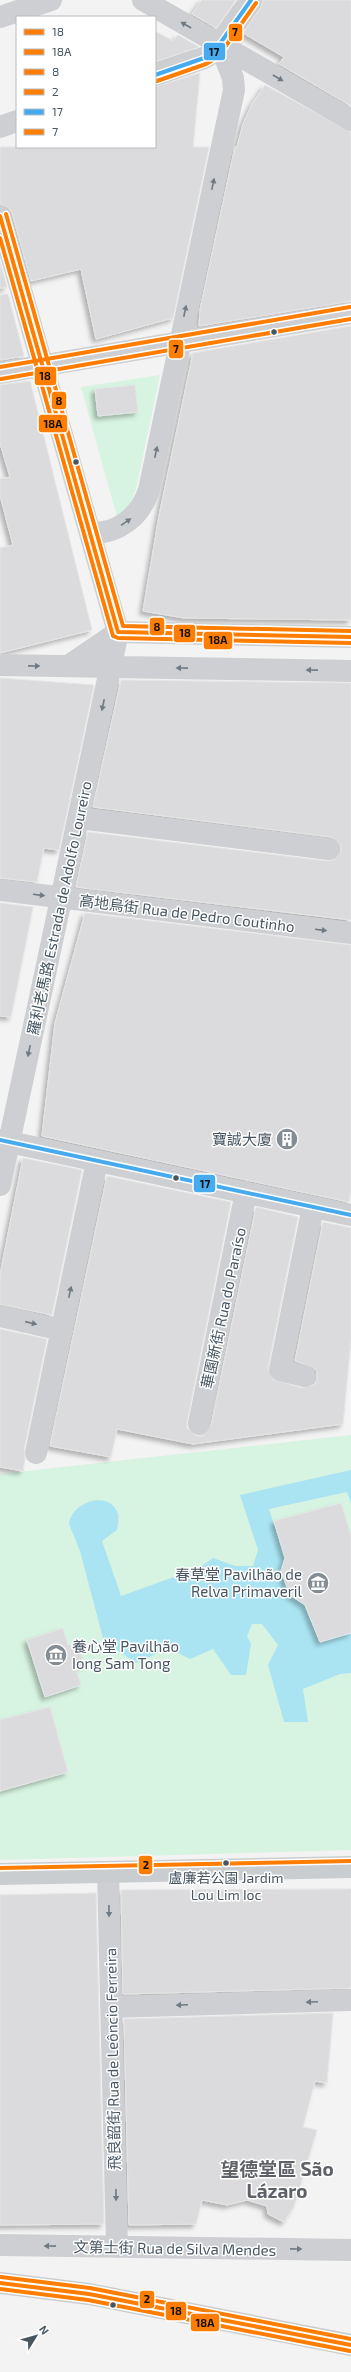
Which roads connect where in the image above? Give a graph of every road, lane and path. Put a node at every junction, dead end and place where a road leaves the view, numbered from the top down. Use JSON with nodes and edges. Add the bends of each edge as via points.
{"nodes":[{"id":1,"x":51,"y":0,"type":"edge"},
{"id":2,"x":143,"y":0,"type":"edge"},
{"id":3,"x":251,"y":0,"type":"edge"},
{"id":4,"x":0,"y":17,"type":"edge"},
{"id":5,"x":220,"y":44,"type":"junction"},
{"id":6,"x":258,"y":66,"type":"junction"},
{"id":7,"x":156,"y":75,"type":"edge"},
{"id":8,"x":234,"y":90,"type":"junction"},
{"id":9,"x":351,"y":120,"type":"edge"},
{"id":10,"x":16,"y":121,"type":"edge"},
{"id":11,"x":0,"y":126,"type":"edge"},
{"id":12,"x":0,"y":216,"type":"edge"},
{"id":13,"x":351,"y":313,"type":"edge"},
{"id":14,"x":179,"y":342,"type":"junction"},
{"id":15,"x":43,"y":366,"type":"junction"},
{"id":16,"x":0,"y":373,"type":"edge"},
{"id":17,"x":90,"y":533,"type":"junction"},
{"id":18,"x":118,"y":632,"type":"junction"},
{"id":19,"x":351,"y":637,"type":"edge"},
{"id":20,"x":0,"y":665,"type":"edge"},
{"id":21,"x":68,"y":666,"type":"junction"},
{"id":22,"x":111,"y":667,"type":"junction"},
{"id":23,"x":351,"y":671,"type":"edge"},
{"id":24,"x":79,"y":818,"type":"junction"},
{"id":25,"x":329,"y":848,"type":"dead end"},
{"id":26,"x":0,"y":890,"type":"edge"},
{"id":27,"x":62,"y":898,"type":"junction"},
{"id":28,"x":351,"y":933,"type":"edge"},
{"id":29,"x":5,"y":1141,"type":"edge"},
{"id":30,"x":97,"y":1161,"type":"junction"},
{"id":31,"x":0,"y":1185,"type":"edge"},
{"id":32,"x":246,"y":1192,"type":"junction"},
{"id":33,"x":313,"y":1207,"type":"junction"},
{"id":34,"x":351,"y":1215,"type":"edge"},
{"id":35,"x":0,"y":1316,"type":"edge"},
{"id":36,"x":62,"y":1330,"type":"junction"},
{"id":37,"x":305,"y":1376,"type":"dead end"},
{"id":38,"x":199,"y":1424,"type":"dead end"},
{"id":39,"x":36,"y":1453,"type":"dead end"},
{"id":40,"x":351,"y":1867,"type":"edge"},
{"id":41,"x":108,"y":1872,"type":"junction"},
{"id":42,"x":0,"y":1874,"type":"edge"},
{"id":43,"x":351,"y":2000,"type":"edge"},
{"id":44,"x":111,"y":2007,"type":"junction"},
{"id":45,"x":0,"y":2245,"type":"edge"},
{"id":46,"x":117,"y":2247,"type":"junction"},
{"id":47,"x":351,"y":2250,"type":"edge"},
{"id":48,"x":0,"y":2283,"type":"edge"},
{"id":49,"x":351,"y":2346,"type":"edge"}],
"edges":[{"from":1,"to":4,"type":"street"},
{"from":5,"to":2,"type":"street","one_way":true},
{"from":3,"to":5,"type":"street"},
{"from":5,"to":6,"type":"street"},
{"from":5,"to":7,"type":"street","via":[[214,52],[204,58]]},
{"from":5,"to":8,"type":"street","via":[[233,78]]},
{"from":6,"to":8,"type":"street","via":[[243,75]]},
{"from":6,"to":9,"type":"street","one_way":true},
{"from":14,"to":8,"type":"street","one_way":true},
{"from":10,"to":11,"type":"street"},
{"from":12,"to":15,"type":"street"},
{"from":13,"to":14,"type":"street"},
{"from":14,"to":15,"type":"street"},
{"from":17,"to":14,"type":"street","one_way":true,"via":[[109,531],[126,523],[141,508],[148,490]]},
{"from":15,"to":16,"type":"street"},
{"from":15,"to":17,"type":"street"},
{"from":17,"to":18,"type":"street"},
{"from":18,"to":19,"type":"street"},
{"from":18,"to":21,"type":"street"},
{"from":18,"to":22,"type":"street","name":"羅利老馬路 Estrada de Adolfo Loureiro"},
{"from":20,"to":21,"type":"street","one_way":true},
{"from":21,"to":22,"type":"street"},
{"from":23,"to":22,"type":"street","one_way":true},
{"from":22,"to":24,"type":"street","name":"羅利老馬路 Estrada de Adolfo Loureiro","one_way":true},
{"from":24,"to":25,"type":"street"},
{"from":24,"to":27,"type":"street","name":"羅利老馬路 Estrada de Adolfo Loureiro"},
{"from":26,"to":27,"type":"street","name":"高地烏街 Rua de Pedro Coutinho","one_way":true},
{"from":27,"to":28,"type":"street","name":"高地烏街 Rua de Pedro Coutinho","one_way":true},
{"from":27,"to":29,"type":"street","name":"羅利老馬路 Estrada de Adolfo Loureiro","one_way":true},
{"from":29,"to":30,"type":"street"},
{"from":29,"to":31,"type":"street","name":"羅利老馬路 Estrada de Adolfo Loureiro"},
{"from":30,"to":32,"type":"street"},
{"from":36,"to":30,"type":"street","one_way":true},
{"from":32,"to":33,"type":"street"},
{"from":32,"to":38,"type":"street","name":"華園新街 Rua do Paraíso"},
{"from":33,"to":34,"type":"street"},
{"from":33,"to":37,"type":"street","via":[[280,1370]]},
{"from":35,"to":36,"type":"street","one_way":true},
{"from":36,"to":39,"type":"street"},
{"from":40,"to":41,"type":"main road"},
{"from":41,"to":42,"type":"main road"},
{"from":41,"to":44,"type":"street","name":"飛良韶街 Rua de Leôncio Ferreira","one_way":true},
{"from":43,"to":44,"type":"street","one_way":true},
{"from":44,"to":46,"type":"street","name":"飛良韶街 Rua de Leôncio Ferreira","one_way":true},
{"from":46,"to":45,"type":"street","name":"文第士街 Rua de Silva Mendes","one_way":true},
{"from":46,"to":47,"type":"street","name":"文第士街 Rua de Silva Mendes","one_way":true},
{"from":48,"to":49,"type":"main road","via":[[89,2294]]}]}
